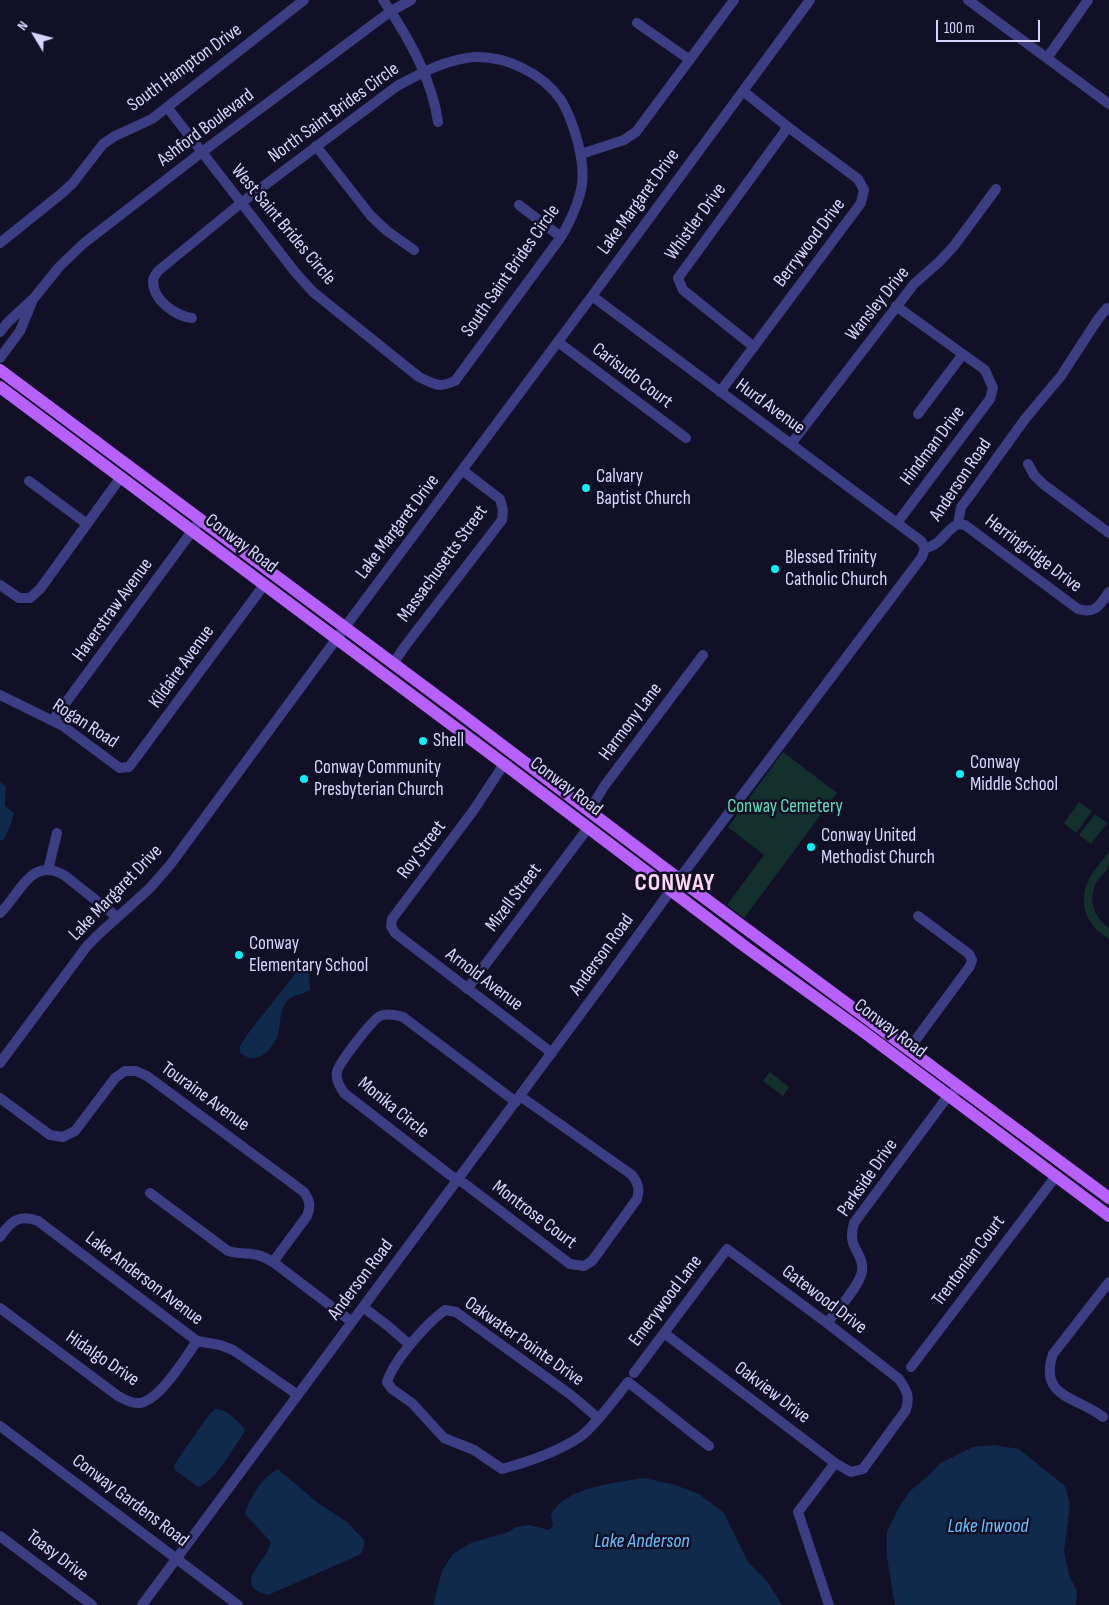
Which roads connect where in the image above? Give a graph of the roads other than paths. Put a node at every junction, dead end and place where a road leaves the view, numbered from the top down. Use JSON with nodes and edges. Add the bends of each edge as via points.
{"nodes":[{"id":1,"x":304,"y":0,"type":"edge"},
{"id":2,"x":383,"y":0,"type":"edge"},
{"id":3,"x":411,"y":0,"type":"edge"},
{"id":4,"x":734,"y":0,"type":"edge"},
{"id":5,"x":810,"y":0,"type":"edge"},
{"id":6,"x":968,"y":0,"type":"edge"},
{"id":7,"x":1088,"y":0,"type":"edge"},
{"id":8,"x":391,"y":11,"type":"junction"},
{"id":9,"x":637,"y":23,"type":"dead end"},
{"id":10,"x":1047,"y":58,"type":"junction"},
{"id":11,"x":690,"y":60,"type":"junction"},
{"id":12,"x":424,"y":72,"type":"junction"},
{"id":13,"x":742,"y":91,"type":"junction"},
{"id":14,"x":1109,"y":104,"type":"edge"},
{"id":15,"x":167,"y":107,"type":"junction"},
{"id":16,"x":438,"y":122,"type":"dead end"},
{"id":17,"x":788,"y":127,"type":"junction"},
{"id":18,"x":316,"y":146,"type":"junction"},
{"id":19,"x":202,"y":152,"type":"junction"},
{"id":20,"x":580,"y":154,"type":"junction"},
{"id":21,"x":996,"y":189,"type":"dead end"},
{"id":22,"x":241,"y":203,"type":"junction"},
{"id":23,"x":519,"y":205,"type":"dead end"},
{"id":24,"x":561,"y":237,"type":"junction"},
{"id":25,"x":0,"y":243,"type":"edge"},
{"id":26,"x":414,"y":250,"type":"dead end"},
{"id":27,"x":592,"y":296,"type":"junction"},
{"id":28,"x":34,"y":298,"type":"junction"},
{"id":29,"x":896,"y":306,"type":"junction"},
{"id":30,"x":1108,"y":308,"type":"dead end"},
{"id":31,"x":192,"y":318,"type":"dead end"},
{"id":32,"x":0,"y":332,"type":"edge"},
{"id":33,"x":558,"y":342,"type":"junction"},
{"id":34,"x":754,"y":347,"type":"junction"},
{"id":35,"x":963,"y":354,"type":"junction"},
{"id":36,"x":0,"y":358,"type":"edge"},
{"id":37,"x":0,"y":370,"type":"edge"},
{"id":38,"x":460,"y":374,"type":"joint"},
{"id":39,"x":0,"y":387,"type":"edge"},
{"id":40,"x":720,"y":392,"type":"junction"},
{"id":41,"x":918,"y":414,"type":"dead end"},
{"id":42,"x":686,"y":438,"type":"dead end"},
{"id":43,"x":791,"y":444,"type":"junction"},
{"id":44,"x":1028,"y":464,"type":"dead end"},
{"id":45,"x":462,"y":470,"type":"junction"},
{"id":46,"x":121,"y":478,"type":"junction"},
{"id":47,"x":29,"y":481,"type":"dead end"},
{"id":48,"x":201,"y":519,"type":"junction"},
{"id":49,"x":896,"y":523,"type":"junction"},
{"id":50,"x":87,"y":524,"type":"junction"},
{"id":51,"x":958,"y":524,"type":"junction"},
{"id":52,"x":192,"y":531,"type":"junction"},
{"id":53,"x":1109,"y":533,"type":"edge"},
{"id":54,"x":925,"y":548,"type":"junction"},
{"id":55,"x":0,"y":585,"type":"edge"},
{"id":56,"x":264,"y":585,"type":"junction"},
{"id":57,"x":1109,"y":592,"type":"edge"},
{"id":58,"x":345,"y":627,"type":"junction"},
{"id":59,"x":336,"y":638,"type":"junction"},
{"id":60,"x":703,"y":655,"type":"dead end"},
{"id":61,"x":394,"y":664,"type":"junction"},
{"id":62,"x":0,"y":695,"type":"edge"},
{"id":63,"x":53,"y":720,"type":"junction"},
{"id":64,"x":504,"y":764,"type":"junction"},
{"id":65,"x":125,"y":768,"type":"joint"},
{"id":66,"x":555,"y":802,"type":"junction"},
{"id":67,"x":589,"y":811,"type":"junction"},
{"id":68,"x":588,"y":828,"type":"junction"},
{"id":69,"x":57,"y":833,"type":"dead end"},
{"id":70,"x":48,"y":870,"type":"junction"},
{"id":71,"x":678,"y":879,"type":"junction"},
{"id":72,"x":670,"y":890,"type":"junction"},
{"id":73,"x":0,"y":913,"type":"edge"},
{"id":74,"x":918,"y":916,"type":"dead end"},
{"id":75,"x":117,"y":917,"type":"junction"},
{"id":76,"x":395,"y":933,"type":"joint"},
{"id":77,"x":805,"y":972,"type":"junction"},
{"id":78,"x":792,"y":981,"type":"junction"},
{"id":79,"x":467,"y":990,"type":"junction"},
{"id":80,"x":864,"y":1033,"type":"junction"},
{"id":81,"x":910,"y":1049,"type":"junction"},
{"id":82,"x":552,"y":1053,"type":"junction"},
{"id":83,"x":0,"y":1063,"type":"edge"},
{"id":84,"x":960,"y":1087,"type":"junction"},
{"id":85,"x":949,"y":1096,"type":"junction"},
{"id":86,"x":0,"y":1098,"type":"edge"},
{"id":87,"x":518,"y":1099,"type":"junction"},
{"id":88,"x":1006,"y":1139,"type":"junction"},
{"id":89,"x":1048,"y":1153,"type":"junction"},
{"id":90,"x":1056,"y":1176,"type":"junction"},
{"id":91,"x":458,"y":1180,"type":"junction"},
{"id":92,"x":1096,"y":1189,"type":"junction"},
{"id":93,"x":150,"y":1193,"type":"dead end"},
{"id":94,"x":1109,"y":1198,"type":"edge"},
{"id":95,"x":1109,"y":1216,"type":"edge"},
{"id":96,"x":0,"y":1237,"type":"edge"},
{"id":97,"x":727,"y":1250,"type":"joint"},
{"id":98,"x":273,"y":1262,"type":"junction"},
{"id":99,"x":1108,"y":1285,"type":"edge"},
{"id":100,"x":363,"y":1307,"type":"junction"},
{"id":101,"x":0,"y":1308,"type":"edge"},
{"id":102,"x":352,"y":1322,"type":"junction"},
{"id":103,"x":828,"y":1323,"type":"junction"},
{"id":104,"x":664,"y":1333,"type":"junction"},
{"id":105,"x":197,"y":1341,"type":"junction"},
{"id":106,"x":410,"y":1346,"type":"junction"},
{"id":107,"x":910,"y":1367,"type":"dead end"},
{"id":108,"x":631,"y":1378,"type":"junction"},
{"id":109,"x":298,"y":1395,"type":"junction"},
{"id":110,"x":1103,"y":1417,"type":"dead end"},
{"id":111,"x":598,"y":1418,"type":"junction"},
{"id":112,"x":0,"y":1426,"type":"edge"},
{"id":113,"x":709,"y":1446,"type":"dead end"},
{"id":114,"x":835,"y":1463,"type":"junction"},
{"id":115,"x":863,"y":1469,"type":"joint"},
{"id":116,"x":0,"y":1536,"type":"edge"},
{"id":117,"x":178,"y":1558,"type":"junction"},
{"id":118,"x":92,"y":1605,"type":"edge"},
{"id":119,"x":142,"y":1605,"type":"edge"},
{"id":120,"x":238,"y":1605,"type":"edge"},
{"id":121,"x":829,"y":1605,"type":"edge"}],
"edges":[{"from":1,"to":15,"type":"street","name":"South Hampton Drive"},
{"from":2,"to":8,"type":"street"},
{"from":3,"to":8,"type":"street","name":"Ashford Boulevard"},
{"from":4,"to":11,"type":"street"},
{"from":5,"to":13,"type":"street","name":"Lake Margaret Drive"},
{"from":6,"to":10,"type":"street"},
{"from":7,"to":10,"type":"street"},
{"from":8,"to":12,"type":"street"},
{"from":8,"to":19,"type":"street","name":"Ashford Boulevard"},
{"from":9,"to":11,"type":"street"},
{"from":10,"to":14,"type":"street"},
{"from":11,"to":20,"type":"street","via":[[636,132],[624,140]]},
{"from":12,"to":16,"type":"street"},
{"from":12,"to":18,"type":"street","name":"North Saint Brides Circle","via":[[397,86]]},
{"from":12,"to":20,"type":"street","name":"North Saint Brides Circle","via":[[452,61],[475,57],[514,64],[530,72],[560,99],[575,132]]},
{"from":13,"to":17,"type":"street","name":"Berrywood Drive"},
{"from":13,"to":27,"type":"street","name":"Lake Margaret Drive"},
{"from":15,"to":19,"type":"street","name":"West Saint Brides Circle"},
{"from":15,"to":25,"type":"street","name":"South Hampton Drive","via":[[152,119],[103,144],[67,189]]},
{"from":17,"to":34,"type":"street","name":"Whistler Drive","via":[[678,278],[683,290]]},
{"from":17,"to":34,"type":"street","name":"Berrywood Drive","via":[[858,178],[864,190],[861,204]]},
{"from":18,"to":22,"type":"street","name":"North Saint Brides Circle"},
{"from":18,"to":26,"type":"street","via":[[371,216]]},
{"from":19,"to":22,"type":"street","name":"West Saint Brides Circle"},
{"from":19,"to":28,"type":"street","name":"Ashford Boulevard","via":[[84,243]]},
{"from":20,"to":24,"type":"street","name":"South Saint Brides Circle","via":[[582,182],[578,200]]},
{"from":21,"to":29,"type":"street","name":"Wansley Drive","via":[[954,246]]},
{"from":22,"to":31,"type":"street","name":"North Saint Brides Circle","via":[[158,270],[153,279],[157,298],[179,315]]},
{"from":22,"to":38,"type":"street","name":"West Saint Brides Circle","via":[[313,292],[419,377],[443,386],[455,381]]},
{"from":23,"to":24,"type":"street"},
{"from":24,"to":38,"type":"street","name":"South Saint Brides Circle"},
{"from":27,"to":33,"type":"street","name":"Lake Margaret Drive"},
{"from":27,"to":40,"type":"street","name":"Hurd Avenue"},
{"from":28,"to":32,"type":"street","name":"Ashford Boulevard"},
{"from":28,"to":36,"type":"street","name":"Ashford Boulevard","via":[[20,331]]},
{"from":29,"to":35,"type":"street"},
{"from":29,"to":43,"type":"street","name":"Wansley Drive"},
{"from":30,"to":51,"type":"street","name":"Anderson Road","via":[[1061,376],[1025,419],[961,507]]},
{"from":33,"to":42,"type":"street","name":"Carisudo Court"},
{"from":33,"to":45,"type":"street","name":"Lake Margaret Drive"},
{"from":34,"to":40,"type":"street","name":"Berrywood Drive"},
{"from":35,"to":41,"type":"street"},
{"from":35,"to":49,"type":"street","name":"Hindman Drive","via":[[985,370],[993,388],[990,399]]},
{"from":37,"to":48,"type":"main road","name":"Conway Road"},
{"from":39,"to":46,"type":"main road","name":"Conway Road"},
{"from":40,"to":43,"type":"street","name":"Hurd Avenue"},
{"from":43,"to":49,"type":"street","name":"Hurd Avenue"},
{"from":44,"to":53,"type":"street","via":[[1043,484]]},
{"from":45,"to":58,"type":"street","name":"Lake Margaret Drive"},
{"from":45,"to":61,"type":"street","name":"Massachusetts Street","via":[[500,499],[502,520]]},
{"from":46,"to":50,"type":"street"},
{"from":46,"to":52,"type":"main road","name":"Conway Road"},
{"from":47,"to":50,"type":"street"},
{"from":48,"to":52,"type":"street","name":"Haverstraw Avenue"},
{"from":48,"to":58,"type":"main road","name":"Conway Road"},
{"from":49,"to":54,"type":"street","name":"Hurd Avenue"},
{"from":50,"to":55,"type":"street","via":[[40,590],[30,598],[19,598]]},
{"from":51,"to":54,"type":"street","name":"Anderson Road","via":[[933,547]]},
{"from":51,"to":57,"type":"street","name":"Herringridge Drive","via":[[966,525],[1078,609],[1094,610]]},
{"from":52,"to":56,"type":"main road","name":"Conway Road"},
{"from":52,"to":63,"type":"street","name":"Haverstraw Avenue"},
{"from":54,"to":71,"type":"street","name":"Anderson Road","via":[[922,557]]},
{"from":56,"to":59,"type":"main road","name":"Conway Road"},
{"from":56,"to":65,"type":"street","name":"Kildaire Avenue","via":[[133,763]]},
{"from":58,"to":59,"type":"street","name":"Lake Margaret Drive"},
{"from":58,"to":61,"type":"main road","name":"Conway Road"},
{"from":59,"to":64,"type":"main road","name":"Conway Road"},
{"from":59,"to":75,"type":"street","name":"Lake Margaret Drive","via":[[170,865]]},
{"from":60,"to":67,"type":"street","name":"Harmony Lane"},
{"from":61,"to":67,"type":"main road","name":"Conway Road"},
{"from":62,"to":63,"type":"street","name":"Rogan Road"},
{"from":63,"to":65,"type":"street","name":"Rogan Road","via":[[116,766]]},
{"from":64,"to":66,"type":"main road","name":"Conway Road"},
{"from":64,"to":76,"type":"street","name":"Roy Street","via":[[392,919]]},
{"from":66,"to":67,"type":"main road"},
{"from":66,"to":68,"type":"main road","name":"Conway Road"},
{"from":67,"to":71,"type":"main road","name":"Conway Road"},
{"from":68,"to":72,"type":"main road","name":"Conway Road"},
{"from":68,"to":79,"type":"street","name":"Mizell Street"},
{"from":69,"to":70,"type":"street"},
{"from":70,"to":73,"type":"street","via":[[36,872],[28,878]]},
{"from":70,"to":75,"type":"street","via":[[64,875]]},
{"from":71,"to":72,"type":"street","name":"Anderson Road"},
{"from":71,"to":77,"type":"main road","name":"Conway Road"},
{"from":72,"to":78,"type":"main road","name":"Conway Road"},
{"from":72,"to":82,"type":"street","name":"Anderson Road"},
{"from":74,"to":81,"type":"street","via":[[969,954],[972,960]]},
{"from":75,"to":83,"type":"street","name":"Lake Margaret Drive","via":[[87,946]]},
{"from":76,"to":79,"type":"street","name":"Arnold Avenue"},
{"from":77,"to":78,"type":"street"},
{"from":77,"to":81,"type":"main road","name":"Conway Road"},
{"from":78,"to":80,"type":"main road","name":"Conway Road"},
{"from":79,"to":82,"type":"street","name":"Arnold Avenue"},
{"from":80,"to":81,"type":"main road","via":[[897,1049]]},
{"from":80,"to":85,"type":"main road","name":"Conway Road"},
{"from":81,"to":84,"type":"main road","name":"Conway Road"},
{"from":82,"to":87,"type":"street","name":"Anderson Road"},
{"from":84,"to":85,"type":"street","name":"Parkside Drive"},
{"from":84,"to":89,"type":"main road","name":"Conway Road"},
{"from":85,"to":88,"type":"main road","name":"Conway Road"},
{"from":85,"to":103,"type":"street","name":"Parkside Drive","via":[[854,1223],[852,1243],[860,1258],[862,1272]]},
{"from":86,"to":98,"type":"street","name":"Touraine Avenue","via":[[50,1135],[63,1137],[75,1131],[115,1078],[125,1071],[136,1070],[147,1076],[304,1192],[309,1199],[307,1216]]},
{"from":87,"to":91,"type":"street","name":"Anderson Road"},
{"from":87,"to":91,"type":"street","name":"Monika Circle","via":[[403,1017],[390,1014],[379,1016],[370,1024],[340,1062],[336,1072],[344,1094]]},
{"from":87,"to":91,"type":"street","name":"Montrose Court","via":[[632,1175],[638,1183],[637,1199],[592,1261],[584,1266],[570,1264]]},
{"from":88,"to":89,"type":"main road","via":[[1036,1153]]},
{"from":88,"to":90,"type":"main road","name":"Conway Road"},
{"from":89,"to":92,"type":"main road","name":"Conway Road"},
{"from":90,"to":92,"type":"main road"},
{"from":90,"to":95,"type":"main road","name":"Conway Road"},
{"from":90,"to":107,"type":"street","name":"Trentonian Court"},
{"from":91,"to":100,"type":"street","name":"Anderson Road"},
{"from":92,"to":94,"type":"main road","name":"Conway Road"},
{"from":93,"to":98,"type":"street","via":[[228,1251],[253,1253]]},
{"from":96,"to":105,"type":"street","name":"Lake Anderson Avenue","via":[[20,1218],[38,1222]]},
{"from":97,"to":103,"type":"street","name":"Gatewood Drive"},
{"from":97,"to":104,"type":"street","name":"Emerywood Lane"},
{"from":98,"to":102,"type":"street"},
{"from":99,"to":110,"type":"street","via":[[1053,1354],[1049,1367],[1054,1385],[1061,1394]]},
{"from":100,"to":102,"type":"street","name":"Anderson Road"},
{"from":100,"to":106,"type":"street"},
{"from":101,"to":105,"type":"street","name":"Hidalgo Drive","via":[[118,1396],[139,1403],[161,1390]]},
{"from":102,"to":109,"type":"street","name":"Anderson Road"},
{"from":103,"to":115,"type":"street","name":"Gatewood Drive","via":[[899,1380],[907,1391],[909,1401],[906,1410]]},
{"from":104,"to":108,"type":"street","name":"Emerywood Lane"},
{"from":104,"to":114,"type":"street","name":"Oakview Drive"},
{"from":105,"to":109,"type":"street","name":"Lake Anderson Avenue","via":[[233,1350]]},
{"from":106,"to":111,"type":"street","name":"Oakwater Pointe Drive","via":[[435,1317],[445,1310],[456,1312]]},
{"from":106,"to":111,"type":"street","name":"Emerywood Lane","via":[[389,1375],[387,1382],[392,1389],[412,1403],[444,1438],[474,1450],[502,1469],[581,1436]]},
{"from":108,"to":111,"type":"street","name":"Emerywood Lane"},
{"from":108,"to":113,"type":"street"},
{"from":109,"to":117,"type":"street","name":"Anderson Road"},
{"from":112,"to":117,"type":"street","name":"Conway Gardens Road"},
{"from":114,"to":115,"type":"street","name":"Oakview Drive","via":[[851,1472]]},
{"from":114,"to":121,"type":"street","via":[[798,1512]]},
{"from":116,"to":118,"type":"street","name":"Toasy Drive"},
{"from":117,"to":119,"type":"street","name":"Anderson Road"},
{"from":117,"to":120,"type":"street","name":"Conway Gardens Road"}]}
